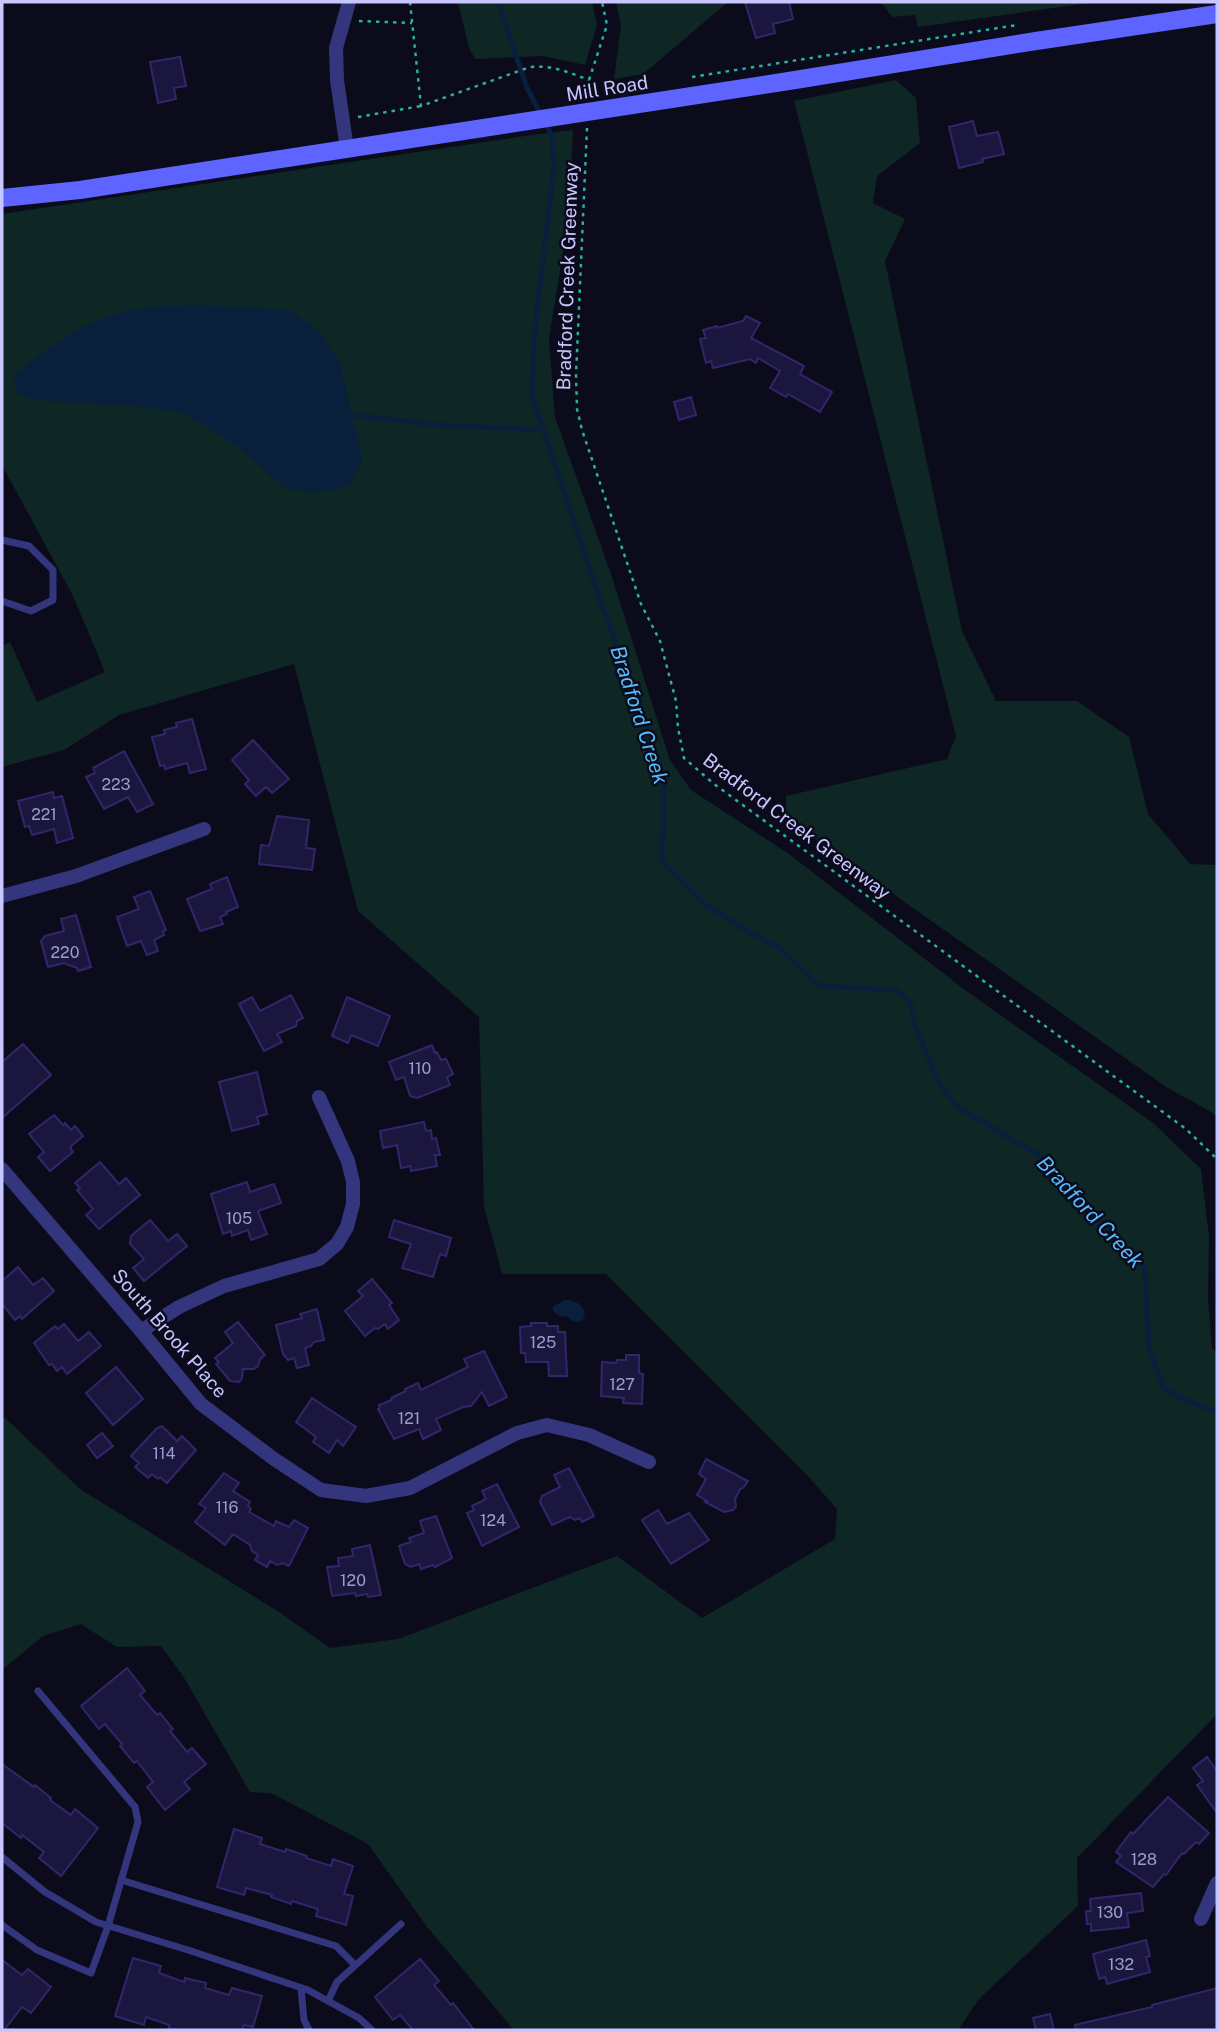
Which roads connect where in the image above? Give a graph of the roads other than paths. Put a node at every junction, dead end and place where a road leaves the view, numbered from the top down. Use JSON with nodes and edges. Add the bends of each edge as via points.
{"nodes":[{"id":1,"x":349,"y":2,"type":"edge"},
{"id":2,"x":1217,"y":14,"type":"edge"},
{"id":3,"x":347,"y":149,"type":"junction"},
{"id":4,"x":2,"y":198,"type":"edge"},
{"id":5,"x":2,"y":540,"type":"edge"},
{"id":6,"x":2,"y":600,"type":"edge"},
{"id":7,"x":204,"y":829,"type":"dead end"},
{"id":8,"x":2,"y":895,"type":"edge"},
{"id":9,"x":319,"y":1097,"type":"dead end"},
{"id":10,"x":2,"y":1169,"type":"edge"},
{"id":11,"x":142,"y":1331,"type":"junction"},
{"id":12,"x":649,"y":1462,"type":"dead end"},
{"id":13,"x":38,"y":1691,"type":"dead end"},
{"id":14,"x":2,"y":1857,"type":"edge"},
{"id":15,"x":121,"y":1880,"type":"junction"},
{"id":16,"x":1217,"y":1883,"type":"edge"},
{"id":17,"x":1200,"y":1919,"type":"dead end"},
{"id":18,"x":401,"y":1924,"type":"dead end"},
{"id":19,"x":2,"y":1925,"type":"edge"},
{"id":20,"x":108,"y":1926,"type":"junction"},
{"id":21,"x":355,"y":1965,"type":"junction"},
{"id":22,"x":301,"y":1988,"type":"junction"},
{"id":23,"x":328,"y":2001,"type":"junction"},
{"id":24,"x":309,"y":2030,"type":"edge"},
{"id":25,"x":372,"y":2030,"type":"edge"}],
"edges":[{"from":1,"to":3,"type":"street","via":[[336,48]]},
{"from":2,"to":3,"type":"street","name":"Mill Road"},
{"from":3,"to":4,"type":"street","name":"Mill Road"},
{"from":5,"to":6,"type":"lane","via":[[29,546],[52,570],[53,578],[53,600],[31,611]]},
{"from":7,"to":8,"type":"street","via":[[76,876]]},
{"from":9,"to":11,"type":"street","via":[[353,1182],[353,1205],[337,1244],[319,1259],[224,1286]]},
{"from":10,"to":11,"type":"street","name":"South Brook Place"},
{"from":11,"to":12,"type":"street","name":"South Brook Place","via":[[201,1404],[321,1490],[366,1496],[410,1488],[517,1433],[547,1425],[589,1436]]},
{"from":13,"to":15,"type":"lane","via":[[135,1807],[138,1822]]},
{"from":14,"to":20,"type":"lane","via":[[45,1892]]},
{"from":15,"to":20,"type":"lane"},
{"from":15,"to":21,"type":"lane","via":[[336,1946]]},
{"from":16,"to":17,"type":"street"},
{"from":18,"to":21,"type":"lane"},
{"from":19,"to":20,"type":"lane","via":[[37,1950],[91,1973]]},
{"from":20,"to":22,"type":"lane"},
{"from":21,"to":23,"type":"lane","via":[[337,1982]]},
{"from":22,"to":23,"type":"lane"},
{"from":22,"to":24,"type":"lane"},
{"from":23,"to":25,"type":"lane"}]}
